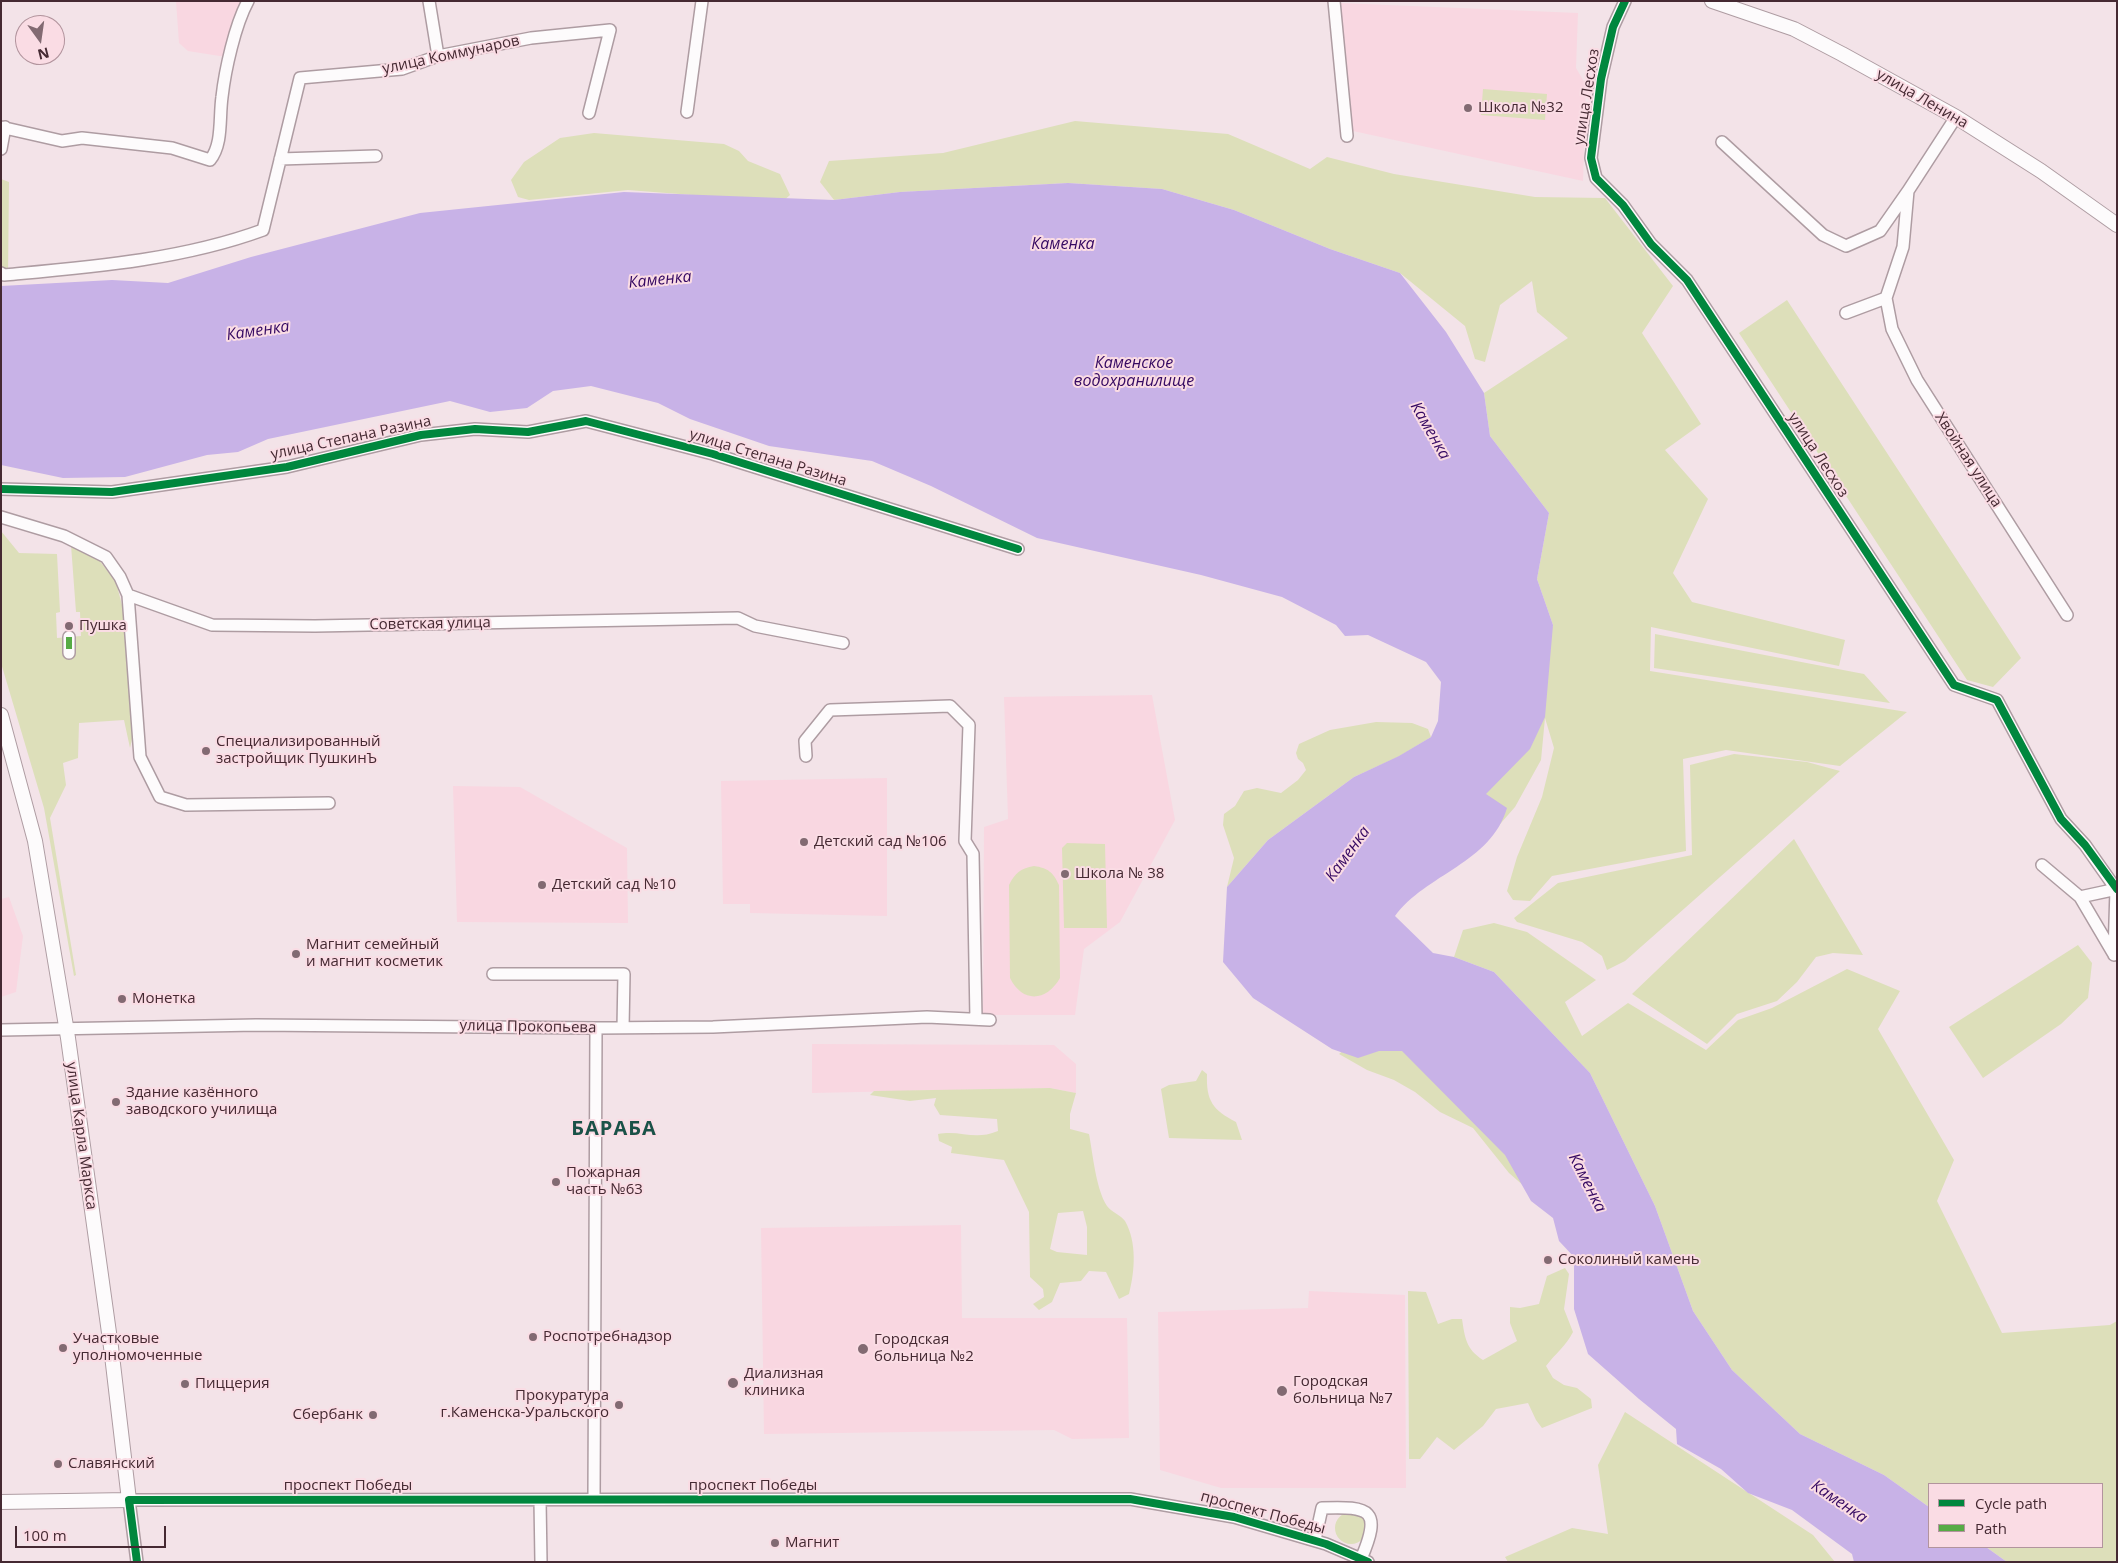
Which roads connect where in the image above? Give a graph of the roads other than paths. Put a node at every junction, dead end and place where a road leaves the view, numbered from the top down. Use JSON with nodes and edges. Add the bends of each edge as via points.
{"nodes":[{"id":1,"x":248,"y":1,"type":"edge"},
{"id":2,"x":429,"y":1,"type":"edge"},
{"id":3,"x":702,"y":1,"type":"edge"},
{"id":4,"x":1334,"y":1,"type":"edge"},
{"id":5,"x":1625,"y":1,"type":"edge"},
{"id":6,"x":1712,"y":1,"type":"edge"},
{"id":7,"x":438,"y":56,"type":"junction"},
{"id":8,"x":687,"y":112,"type":"dead end"},
{"id":9,"x":588,"y":113,"type":"dead end"},
{"id":10,"x":1956,"y":117,"type":"junction"},
{"id":11,"x":3,"y":127,"type":"edge"},
{"id":12,"x":1347,"y":136,"type":"dead end"},
{"id":13,"x":1722,"y":142,"type":"dead end"},
{"id":14,"x":1,"y":148,"type":"edge"},
{"id":15,"x":376,"y":156,"type":"dead end"},
{"id":16,"x":280,"y":159,"type":"junction"},
{"id":17,"x":1908,"y":191,"type":"junction"},
{"id":18,"x":2117,"y":225,"type":"edge"},
{"id":19,"x":1,"y":273,"type":"edge"},
{"id":20,"x":1886,"y":298,"type":"junction"},
{"id":21,"x":1846,"y":313,"type":"dead end"},
{"id":22,"x":1,"y":489,"type":"edge"},
{"id":23,"x":1,"y":517,"type":"edge"},
{"id":24,"x":1018,"y":549,"type":"dead end"},
{"id":25,"x":128,"y":595,"type":"junction"},
{"id":26,"x":2067,"y":615,"type":"dead end"},
{"id":27,"x":68,"y":637,"type":"dead end"},
{"id":28,"x":844,"y":643,"type":"dead end"},
{"id":29,"x":69,"y":653,"type":"dead end"},
{"id":30,"x":1,"y":715,"type":"edge"},
{"id":31,"x":806,"y":756,"type":"dead end"},
{"id":32,"x":329,"y":803,"type":"dead end"},
{"id":33,"x":2042,"y":865,"type":"dead end"},
{"id":34,"x":2116,"y":889,"type":"edge"},
{"id":35,"x":2080,"y":897,"type":"junction"},
{"id":36,"x":2115,"y":957,"type":"edge"},
{"id":37,"x":493,"y":974,"type":"dead end"},
{"id":38,"x":976,"y":1019,"type":"junction"},
{"id":39,"x":990,"y":1020,"type":"dead end"},
{"id":40,"x":596,"y":1028,"type":"junction"},
{"id":41,"x":623,"y":1028,"type":"junction"},
{"id":42,"x":66,"y":1029,"type":"junction"},
{"id":43,"x":1,"y":1030,"type":"edge"},
{"id":44,"x":594,"y":1499,"type":"junction"},
{"id":45,"x":129,"y":1500,"type":"junction"},
{"id":46,"x":540,"y":1500,"type":"junction"},
{"id":47,"x":1,"y":1502,"type":"edge"},
{"id":48,"x":1315,"y":1540,"type":"junction"},
{"id":49,"x":1364,"y":1560,"type":"edge"},
{"id":50,"x":137,"y":1562,"type":"edge"},
{"id":51,"x":541,"y":1562,"type":"edge"}],
"edges":[{"from":1,"to":11,"type":"street","via":[[240,16],[222,96],[217,152],[210,160],[172,148],[82,138],[62,141]]},
{"from":2,"to":7,"type":"street"},
{"from":3,"to":8,"type":"street"},
{"from":4,"to":12,"type":"street"},
{"from":5,"to":34,"type":"street","name":"улица Лесхоз","via":[[1613,28],[1602,79],[1591,158],[1596,178],[1623,204],[1651,244],[1687,280],[1954,685],[1997,700],[2061,819],[2085,845]]},
{"from":6,"to":10,"type":"main road","name":"улица Ленина","via":[[1794,29]]},
{"from":7,"to":9,"type":"street","name":"улица Коммунаров","via":[[531,38],[610,30]]},
{"from":7,"to":16,"type":"street","name":"улица Коммунаров","via":[[402,69],[300,78]]},
{"from":10,"to":17,"type":"street"},
{"from":10,"to":18,"type":"main road","name":"улица Ленина","via":[[2041,171]]},
{"from":11,"to":14,"type":"street"},
{"from":13,"to":17,"type":"street","via":[[1822,235],[1846,246],[1880,231]]},
{"from":15,"to":16,"type":"street"},
{"from":16,"to":19,"type":"street","name":"улица Коммунаров","via":[[263,230],[232,242],[113,264]]},
{"from":17,"to":20,"type":"street","via":[[1903,247]]},
{"from":20,"to":21,"type":"street"},
{"from":20,"to":26,"type":"street","name":"Хвойная улица","via":[[1892,329],[1917,380]]},
{"from":22,"to":24,"type":"street","name":"улица Степана Разина","via":[[112,492],[287,467],[421,435],[475,429],[528,432],[586,421],[714,454]]},
{"from":23,"to":25,"type":"street","via":[[64,536],[106,557]]},
{"from":25,"to":28,"type":"street","name":"Советская улица","via":[[212,625],[738,618],[755,626]]},
{"from":25,"to":32,"type":"street","via":[[140,757],[160,797],[186,805]]},
{"from":27,"to":29,"type":"street"},
{"from":30,"to":42,"type":"main road","name":"улица Карла Маркса","via":[[35,841]]},
{"from":31,"to":38,"type":"street","via":[[805,741],[830,710],[950,706],[969,725],[966,841],[973,854]]},
{"from":33,"to":35,"type":"street"},
{"from":34,"to":35,"type":"street"},
{"from":34,"to":36,"type":"street"},
{"from":35,"to":36,"type":"street"},
{"from":37,"to":41,"type":"street","via":[[624,974]]},
{"from":38,"to":39,"type":"street","name":"улица Прокопьева"},
{"from":38,"to":41,"type":"street","name":"улица Прокопьева","via":[[926,1017]]},
{"from":40,"to":41,"type":"street","name":"улица Прокопьева"},
{"from":40,"to":42,"type":"street","name":"улица Прокопьева","via":[[256,1025]]},
{"from":40,"to":44,"type":"street"},
{"from":42,"to":43,"type":"street","name":"улица Прокопьева"},
{"from":42,"to":45,"type":"main road","name":"улица Карла Маркса"},
{"from":44,"to":46,"type":"street","name":"проспект Победы"},
{"from":44,"to":48,"type":"street","name":"проспект Победы","via":[[1130,1499],[1234,1517]]},
{"from":45,"to":46,"type":"street","name":"проспект Победы"},
{"from":45,"to":47,"type":"main road","name":"проспект Победы"},
{"from":45,"to":50,"type":"street","name":"улица Карла Маркса"},
{"from":46,"to":51,"type":"street"},
{"from":48,"to":49,"type":"street","name":"проспект Победы"},
{"from":48,"to":49,"type":"street","via":[[1322,1508],[1355,1507],[1369,1517],[1372,1525]]}]}
